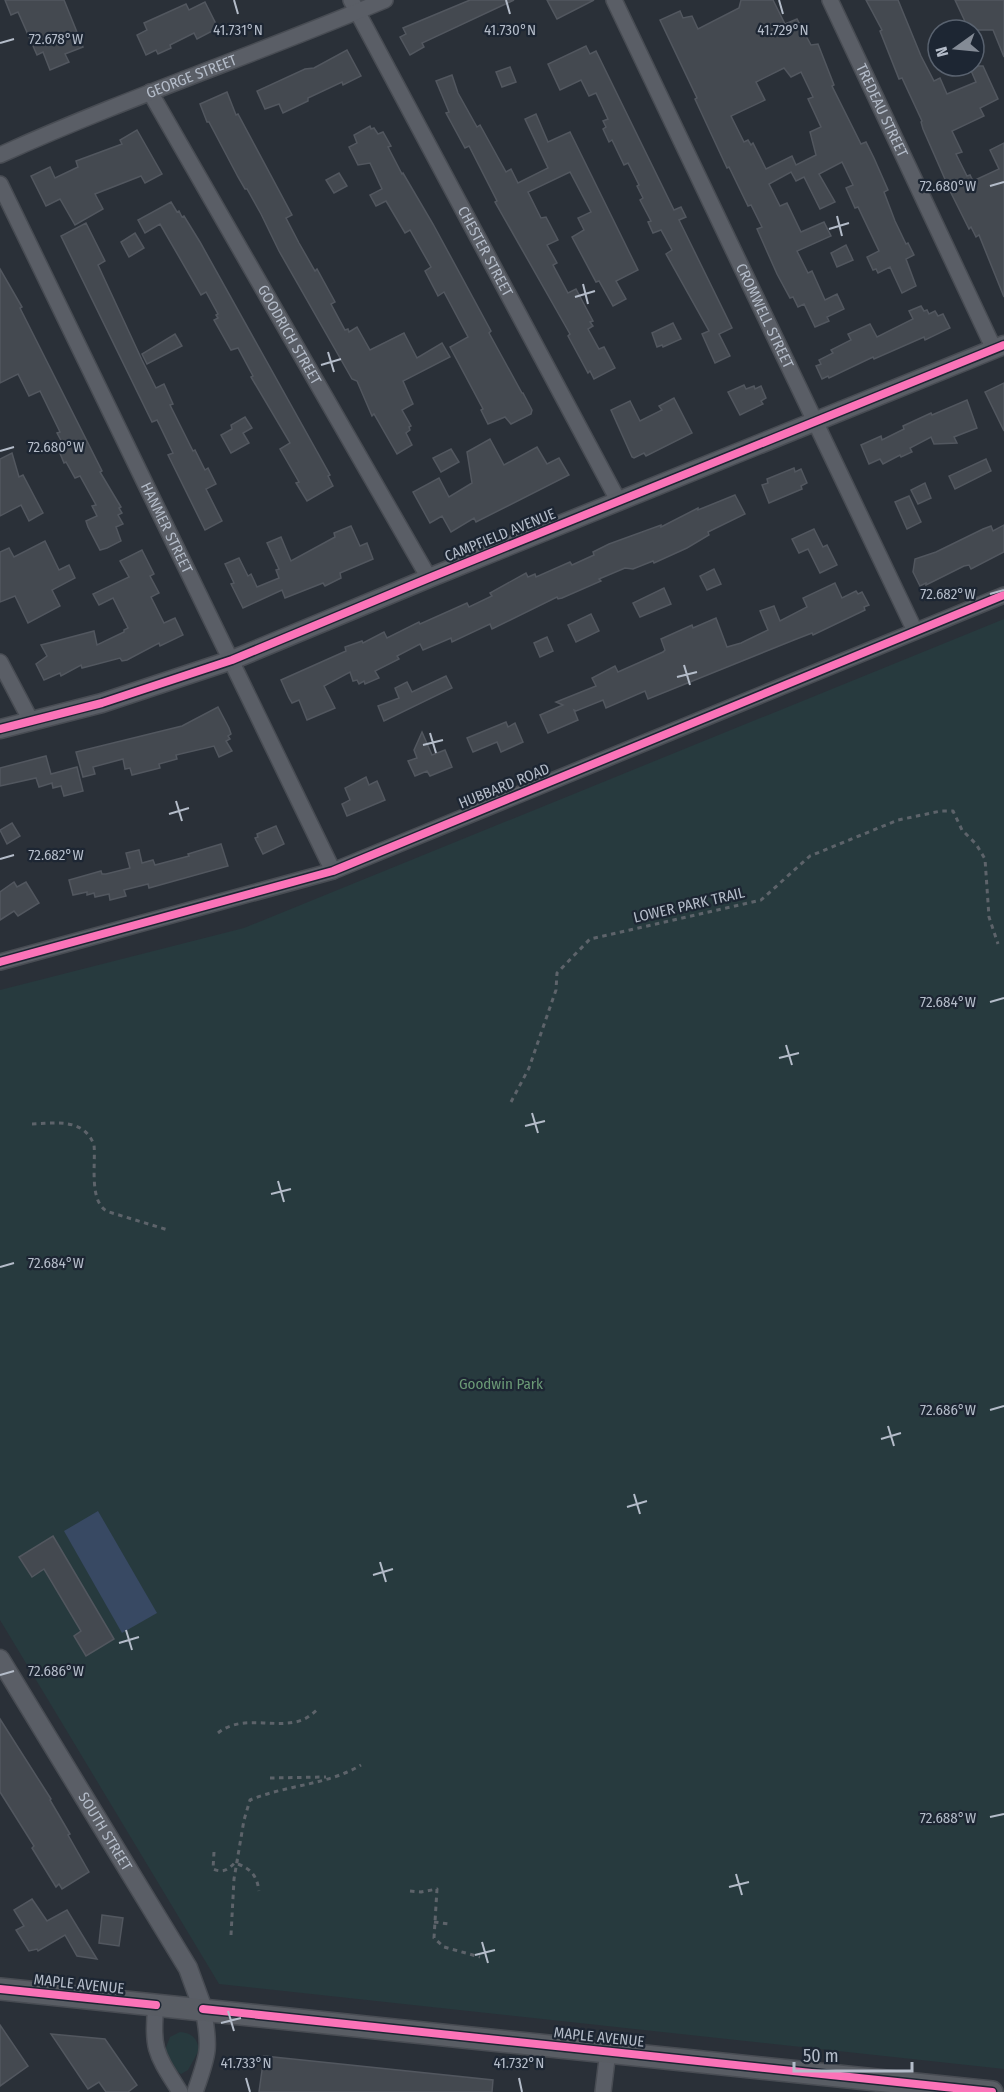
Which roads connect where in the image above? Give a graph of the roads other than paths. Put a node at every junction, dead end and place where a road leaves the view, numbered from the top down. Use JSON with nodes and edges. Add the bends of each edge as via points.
{"nodes":[{"id":1,"x":385,"y":0,"type":"edge"},
{"id":2,"x":614,"y":0,"type":"edge"},
{"id":3,"x":830,"y":0,"type":"edge"},
{"id":4,"x":354,"y":6,"type":"edge"},
{"id":5,"x":150,"y":92,"type":"junction"},
{"id":6,"x":0,"y":155,"type":"edge"},
{"id":7,"x":0,"y":184,"type":"edge"},
{"id":8,"x":999,"y":347,"type":"edge"},
{"id":9,"x":814,"y":422,"type":"junction"},
{"id":10,"x":619,"y":502,"type":"junction"},
{"id":11,"x":429,"y":578,"type":"junction"},
{"id":12,"x":1004,"y":595,"type":"edge"},
{"id":13,"x":915,"y":631,"type":"junction"},
{"id":14,"x":232,"y":660,"type":"junction"},
{"id":15,"x":0,"y":662,"type":"edge"},
{"id":16,"x":31,"y":721,"type":"junction"},
{"id":17,"x":0,"y":729,"type":"edge"},
{"id":18,"x":333,"y":871,"type":"junction"},
{"id":19,"x":0,"y":962,"type":"edge"},
{"id":20,"x":0,"y":1659,"type":"edge"},
{"id":21,"x":0,"y":1989,"type":"edge"},
{"id":22,"x":156,"y":2005,"type":"junction"},
{"id":23,"x":203,"y":2009,"type":"junction"},
{"id":24,"x":608,"y":2051,"type":"junction"},
{"id":25,"x":180,"y":2092,"type":"edge"},
{"id":26,"x":195,"y":2092,"type":"edge"},
{"id":27,"x":603,"y":2092,"type":"edge"},
{"id":28,"x":992,"y":2092,"type":"edge"}],
"edges":[{"from":1,"to":4,"type":"street","name":"GEORGE STREET"},
{"from":2,"to":9,"type":"street","name":"CROMWELL STREET"},
{"from":3,"to":8,"type":"street","name":"TREDEAU STREET"},
{"from":4,"to":5,"type":"street","name":"GEORGE STREET"},
{"from":4,"to":10,"type":"street","name":"CHESTER STREET"},
{"from":5,"to":6,"type":"street","name":"GEORGE STREET"},
{"from":5,"to":11,"type":"street","name":"GOODRICH STREET"},
{"from":7,"to":14,"type":"street","name":"HANMER STREET"},
{"from":8,"to":9,"type":"street","name":"CAMPFIELD AVENUE"},
{"from":9,"to":10,"type":"street","name":"CAMPFIELD AVENUE"},
{"from":9,"to":13,"type":"street","name":"CROMWELL STREET"},
{"from":10,"to":11,"type":"street","name":"CAMPFIELD AVENUE"},
{"from":11,"to":14,"type":"street","name":"CAMPFIELD AVENUE"},
{"from":12,"to":13,"type":"street","name":"HUBBARD ROAD"},
{"from":13,"to":18,"type":"street","name":"HUBBARD ROAD"},
{"from":14,"to":16,"type":"street","name":"CAMPFIELD AVENUE"},
{"from":14,"to":18,"type":"street","name":"HANMER STREET"},
{"from":15,"to":16,"type":"street"},
{"from":16,"to":17,"type":"street","name":"CAMPFIELD AVENUE"},
{"from":18,"to":19,"type":"street","name":"HUBBARD ROAD"},
{"from":20,"to":23,"type":"street","name":"SOUTH STREET","via":[[188,1968]]},
{"from":21,"to":22,"type":"main road","name":"MAPLE AVENUE"},
{"from":22,"to":23,"type":"main road","name":"MAPLE AVENUE"},
{"from":22,"to":25,"type":"street","via":[[156,2051]]},
{"from":23,"to":24,"type":"main road","name":"MAPLE AVENUE"},
{"from":23,"to":26,"type":"street","via":[[208,2052]]},
{"from":24,"to":27,"type":"street"},
{"from":24,"to":28,"type":"main road","name":"MAPLE AVENUE"}]}
